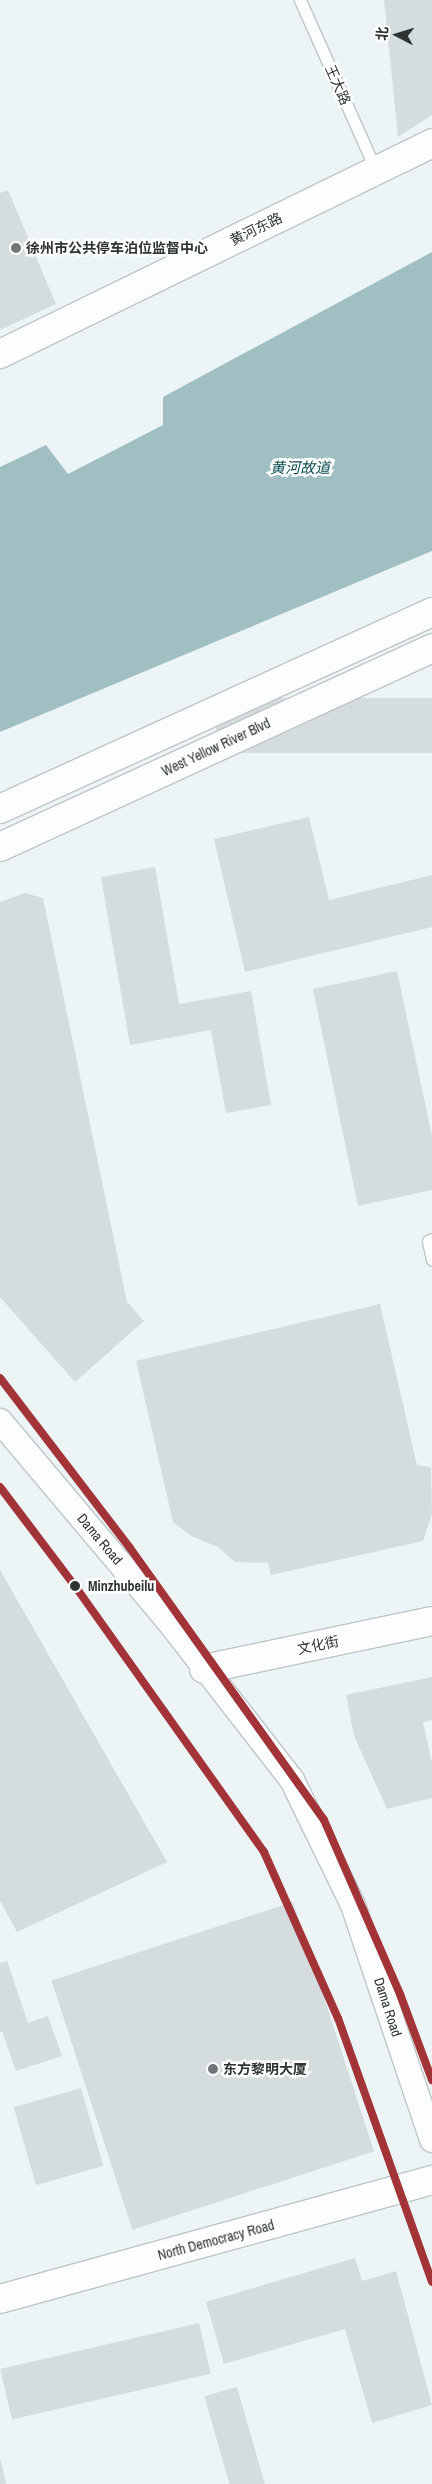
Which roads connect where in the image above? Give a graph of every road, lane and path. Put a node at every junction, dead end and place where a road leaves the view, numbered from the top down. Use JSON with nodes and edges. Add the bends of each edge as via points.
{"nodes":[{"id":1,"x":300,"y":0,"type":"edge"},
{"id":2,"x":432,"y":143,"type":"edge"},
{"id":3,"x":376,"y":171,"type":"junction"},
{"id":4,"x":0,"y":354,"type":"edge"},
{"id":5,"x":432,"y":612,"type":"edge"},
{"id":6,"x":432,"y":648,"type":"edge"},
{"id":7,"x":0,"y":809,"type":"edge"},
{"id":8,"x":0,"y":847,"type":"edge"},
{"id":9,"x":432,"y":1239,"type":"edge"},
{"id":10,"x":432,"y":1260,"type":"edge"},
{"id":11,"x":0,"y":1421,"type":"edge"},
{"id":12,"x":432,"y":1621,"type":"edge"},
{"id":13,"x":204,"y":1670,"type":"junction"},
{"id":14,"x":432,"y":2140,"type":"edge"},
{"id":15,"x":432,"y":2180,"type":"edge"},
{"id":16,"x":0,"y":2299,"type":"edge"}],
"edges":[{"from":1,"to":3,"type":"lane","name":"王大路"},
{"from":2,"to":3,"type":"street","name":"黄河东路"},
{"from":3,"to":4,"type":"street","name":"黄河东路"},
{"from":5,"to":7,"type":"street"},
{"from":6,"to":8,"type":"street","name":"West Yellow River Blvd"},
{"from":9,"to":10,"type":"lane","via":[[428,1241]]},
{"from":11,"to":13,"type":"street","name":"Dama Road","via":[[166,1618]]},
{"from":12,"to":13,"type":"street","name":"文化街"},
{"from":13,"to":14,"type":"street","name":"Dama Road","via":[[292,1780],[353,1905]]},
{"from":15,"to":16,"type":"street","name":"North Democracy Road"}]}
